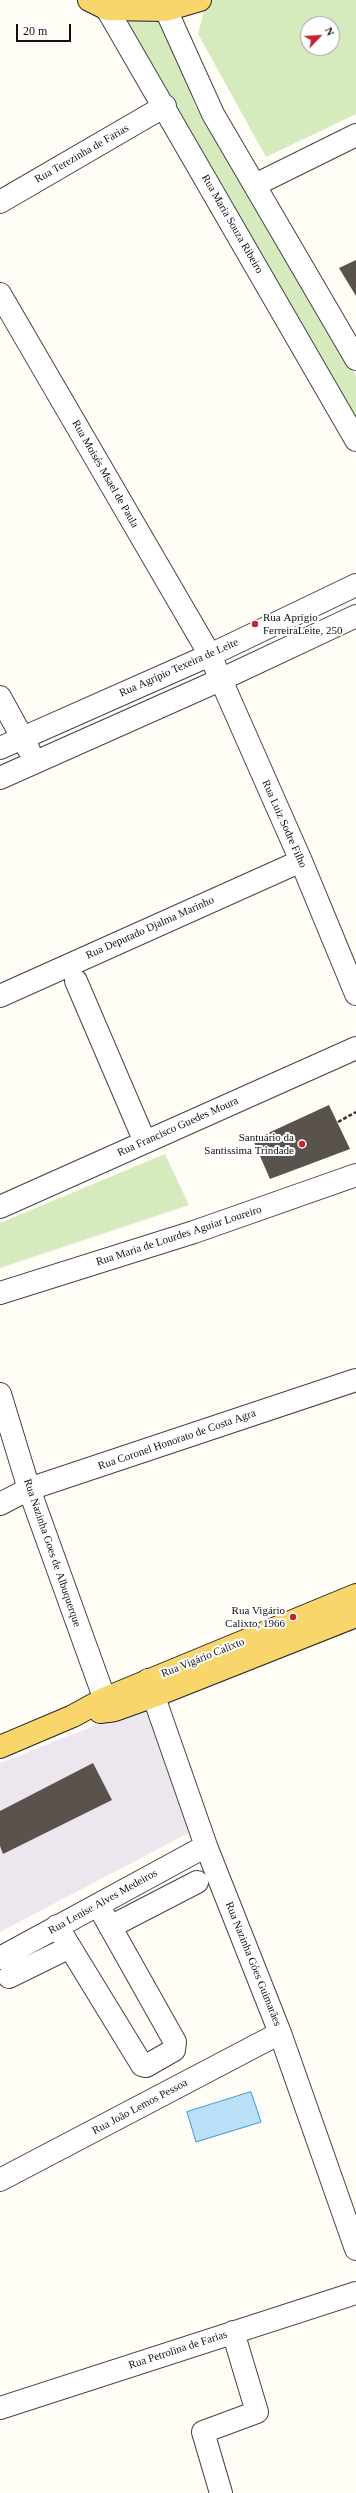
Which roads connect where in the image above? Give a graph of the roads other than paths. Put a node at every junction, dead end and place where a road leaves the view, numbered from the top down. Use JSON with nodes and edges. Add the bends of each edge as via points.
{"nodes":[{"id":1,"x":200,"y":0,"type":"edge"},
{"id":2,"x":98,"y":4,"type":"edge"},
{"id":3,"x":166,"y":10,"type":"junction"},
{"id":4,"x":165,"y":106,"type":"junction"},
{"id":5,"x":356,"y":135,"type":"edge"},
{"id":6,"x":255,"y":185,"type":"junction"},
{"id":7,"x":0,"y":202,"type":"edge"},
{"id":8,"x":0,"y":294,"type":"edge"},
{"id":9,"x":356,"y":359,"type":"edge"},
{"id":10,"x":356,"y":440,"type":"edge"},
{"id":11,"x":356,"y":585,"type":"edge"},
{"id":12,"x":356,"y":616,"type":"edge"},
{"id":13,"x":210,"y":655,"type":"junction"},
{"id":14,"x":220,"y":680,"type":"junction"},
{"id":15,"x":0,"y":697,"type":"edge"},
{"id":16,"x":23,"y":738,"type":"junction"},
{"id":17,"x":0,"y":748,"type":"edge"},
{"id":18,"x":36,"y":763,"type":"junction"},
{"id":19,"x":0,"y":778,"type":"edge"},
{"id":20,"x":301,"y":861,"type":"junction"},
{"id":21,"x":76,"y":981,"type":"dead end"},
{"id":22,"x":356,"y":994,"type":"edge"},
{"id":23,"x":0,"y":996,"type":"edge"},
{"id":24,"x":356,"y":1048,"type":"edge"},
{"id":25,"x":146,"y":1142,"type":"junction"},
{"id":26,"x":356,"y":1175,"type":"edge"},
{"id":27,"x":0,"y":1207,"type":"edge"},
{"id":28,"x":0,"y":1292,"type":"edge"},
{"id":29,"x":356,"y":1380,"type":"edge"},
{"id":30,"x":0,"y":1394,"type":"edge"},
{"id":31,"x":29,"y":1489,"type":"junction"},
{"id":32,"x":0,"y":1504,"type":"edge"},
{"id":33,"x":356,"y":1595,"type":"edge"},
{"id":34,"x":356,"y":1616,"type":"edge"},
{"id":35,"x":151,"y":1688,"type":"junction"},
{"id":36,"x":106,"y":1705,"type":"junction"},
{"id":37,"x":0,"y":1747,"type":"edge"},
{"id":38,"x":206,"y":1846,"type":"junction"},
{"id":39,"x":197,"y":1882,"type":"dead end"},
{"id":40,"x":98,"y":1905,"type":"junction"},
{"id":41,"x":58,"y":1926,"type":"junction"},
{"id":42,"x":110,"y":1927,"type":"junction"},
{"id":43,"x":70,"y":1947,"type":"junction"},
{"id":44,"x":4,"y":1967,"type":"edge"},
{"id":45,"x":280,"y":2033,"type":"junction"},
{"id":46,"x":0,"y":2180,"type":"edge"},
{"id":47,"x":356,"y":2249,"type":"edge"},
{"id":48,"x":356,"y":2292,"type":"edge"},
{"id":49,"x":232,"y":2332,"type":"junction"},
{"id":50,"x":0,"y":2408,"type":"edge"},
{"id":51,"x":221,"y":2493,"type":"edge"}],
"edges":[{"from":1,"to":3,"type":"main road"},
{"from":2,"to":3,"type":"main road"},
{"from":2,"to":4,"type":"street","name":"Rua Maria Souza Ribeiro"},
{"from":3,"to":6,"type":"street","via":[[213,114]]},
{"from":4,"to":7,"type":"street","name":"Rua Terezinha de Farias"},
{"from":4,"to":10,"type":"street","name":"Rua Maria Souza Ribeiro"},
{"from":5,"to":6,"type":"street"},
{"from":6,"to":9,"type":"street"},
{"from":8,"to":13,"type":"street","name":"Rua Moisés Msael de Paula"},
{"from":11,"to":13,"type":"street","name":"Rua Agrípio Texeira de Leite"},
{"from":12,"to":14,"type":"street"},
{"from":13,"to":14,"type":"street","name":"Rua Luiz Sodre Filho"},
{"from":13,"to":16,"type":"street","name":"Rua Agrípio Texeira de Leite"},
{"from":14,"to":18,"type":"street"},
{"from":14,"to":20,"type":"street","name":"Rua Luiz Sodre Filho"},
{"from":15,"to":16,"type":"street"},
{"from":16,"to":17,"type":"street","name":"Rua Agrípio Texeira de Leite"},
{"from":16,"to":18,"type":"street"},
{"from":18,"to":19,"type":"street"},
{"from":20,"to":22,"type":"street","name":"Rua Luiz Sodre Filho"},
{"from":20,"to":23,"type":"street","name":"Rua Deputado Djalma Marinho"},
{"from":21,"to":25,"type":"street"},
{"from":24,"to":25,"type":"street","name":"Rua Francisco Guedes Moura"},
{"from":25,"to":27,"type":"street","name":"Rua Francisco Guedes Moura"},
{"from":26,"to":28,"type":"street","name":"Rua Maria de Lourdes Aguiar Loureiro","via":[[194,1232]]},
{"from":29,"to":31,"type":"street","name":"Rua Coronel Honorato de Costa Agra"},
{"from":30,"to":31,"type":"street","name":"Rua Nazinha Goes de Albuquerque"},
{"from":31,"to":32,"type":"street","name":"Rua Coronel Honorato de Costa Agra"},
{"from":31,"to":36,"type":"street","name":"Rua Nazinha Goes de Albuquerque"},
{"from":33,"to":35,"type":"main road","name":"Rua Vigário Calixto"},
{"from":34,"to":35,"type":"main road","name":"Rua Vigário Calixto"},
{"from":35,"to":36,"type":"main road","name":"Rua Vigário Calixto"},
{"from":35,"to":38,"type":"street","name":"Rua Nazinha Góes Guimarães"},
{"from":36,"to":37,"type":"main road","name":"Rua Vigário Calixto"},
{"from":38,"to":40,"type":"street","name":"Rua Lenise Alves Medeiros"},
{"from":38,"to":45,"type":"street","name":"Rua Nazinha Góes Guimarães"},
{"from":39,"to":42,"type":"street"},
{"from":40,"to":41,"type":"street","name":"Rua Lenise Alves Medeiros"},
{"from":40,"to":42,"type":"street"},
{"from":41,"to":43,"type":"street"},
{"from":41,"to":44,"type":"street","name":"Rua Lenise Alves Medeiros"},
{"from":42,"to":43,"type":"street","via":[[175,2042],[174,2050],[146,2066],[142,2065]]},
{"from":43,"to":44,"type":"street"},
{"from":45,"to":46,"type":"street","name":"Rua João Lemos Pessoa"},
{"from":45,"to":47,"type":"street","name":"Rua Nazinha Góes Guimarães"},
{"from":48,"to":49,"type":"street","name":"Rua Petrolina de Farias"},
{"from":49,"to":50,"type":"street","name":"Rua Petrolina de Farias"},
{"from":49,"to":51,"type":"street","via":[[257,2412],[203,2432]]}]}
